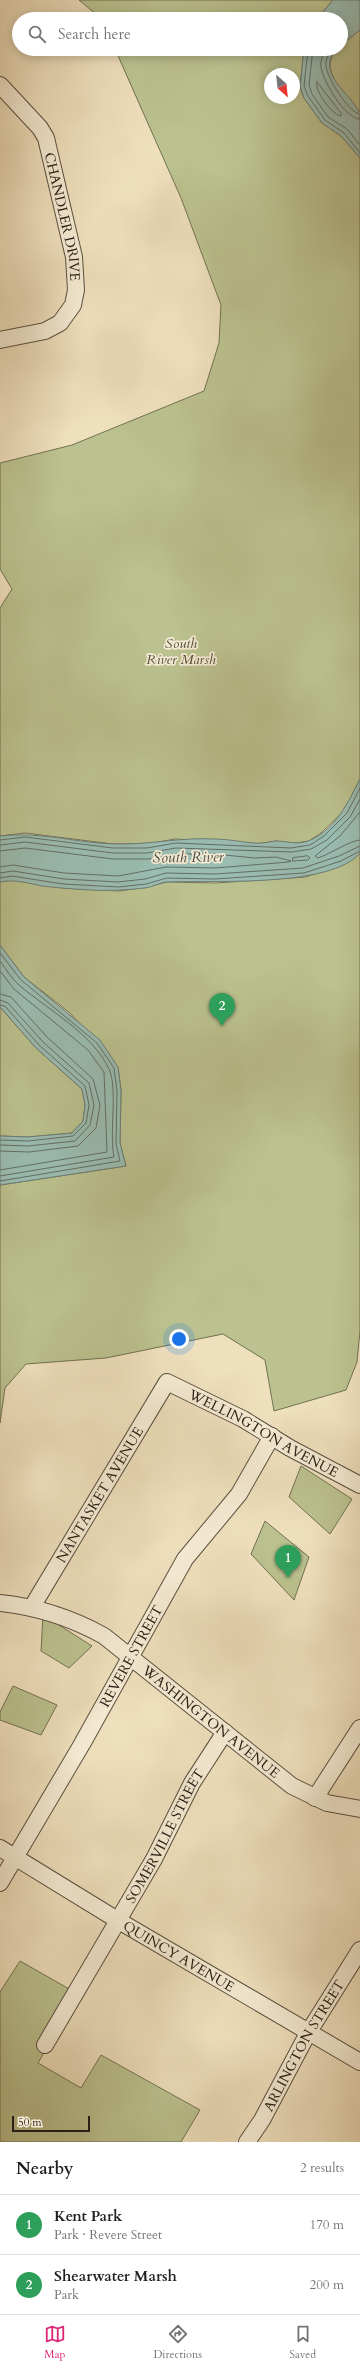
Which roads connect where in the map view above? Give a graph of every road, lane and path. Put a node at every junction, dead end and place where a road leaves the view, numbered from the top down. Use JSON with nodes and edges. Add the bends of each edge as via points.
{"nodes":[{"id":1,"x":0,"y":85,"type":"edge"},
{"id":2,"x":0,"y":340,"type":"edge"},
{"id":3,"x":167,"y":1382,"type":"joint"},
{"id":4,"x":272,"y":1436,"type":"junction"},
{"id":5,"x":360,"y":1485,"type":"edge"},
{"id":6,"x":0,"y":1603,"type":"edge"},
{"id":7,"x":32,"y":1607,"type":"junction"},
{"id":8,"x":130,"y":1656,"type":"junction"},
{"id":9,"x":360,"y":1728,"type":"edge"},
{"id":10,"x":225,"y":1732,"type":"junction"},
{"id":11,"x":315,"y":1798,"type":"junction"},
{"id":12,"x":360,"y":1809,"type":"edge"},
{"id":13,"x":0,"y":1848,"type":"edge"},
{"id":14,"x":15,"y":1857,"type":"junction"},
{"id":15,"x":0,"y":1883,"type":"edge"},
{"id":16,"x":119,"y":1921,"type":"junction"},
{"id":17,"x":360,"y":1950,"type":"edge"},
{"id":18,"x":308,"y":2033,"type":"junction"},
{"id":19,"x":45,"y":2045,"type":"dead end"},
{"id":20,"x":360,"y":2062,"type":"edge"},
{"id":21,"x":247,"y":2142,"type":"edge"}],
"edges":[{"from":1,"to":2,"type":"street","name":"CHANDLER DRIVE","via":[[40,128],[46,138],[77,281],[73,305],[60,323],[45,331]]},
{"from":3,"to":4,"type":"street","name":"WELLINGTON AVENUE"},
{"from":3,"to":7,"type":"street","name":"NANTASKET AVENUE"},
{"from":4,"to":5,"type":"street","name":"WELLINGTON AVENUE"},
{"from":4,"to":8,"type":"street","name":"REVERE STREET","via":[[238,1494],[185,1559]]},
{"from":6,"to":7,"type":"street","name":"WASHINGTON AVENUE"},
{"from":7,"to":8,"type":"street","name":"WASHINGTON AVENUE","via":[[69,1618],[104,1636]]},
{"from":8,"to":10,"type":"street","name":"WASHINGTON AVENUE"},
{"from":8,"to":14,"type":"street","name":"REVERE STREET","via":[[82,1744]]},
{"from":9,"to":11,"type":"street"},
{"from":10,"to":11,"type":"street","name":"WASHINGTON AVENUE","via":[[292,1786]]},
{"from":10,"to":16,"type":"street","name":"SOMERVILLE STREET","via":[[192,1783]]},
{"from":11,"to":12,"type":"street","name":"WASHINGTON AVENUE","via":[[327,1803]]},
{"from":13,"to":14,"type":"street","name":"QUINCY AVENUE"},
{"from":14,"to":15,"type":"street","name":"REVERE STREET"},
{"from":14,"to":16,"type":"street","name":"QUINCY AVENUE"},
{"from":16,"to":18,"type":"street","name":"QUINCY AVENUE"},
{"from":16,"to":19,"type":"street","name":"SOMERVILLE STREET"},
{"from":17,"to":18,"type":"street","name":"ARLINGTON STREET"},
{"from":18,"to":20,"type":"street","name":"QUINCY AVENUE"},
{"from":18,"to":21,"type":"street","name":"ARLINGTON STREET","via":[[262,2120]]}]}
